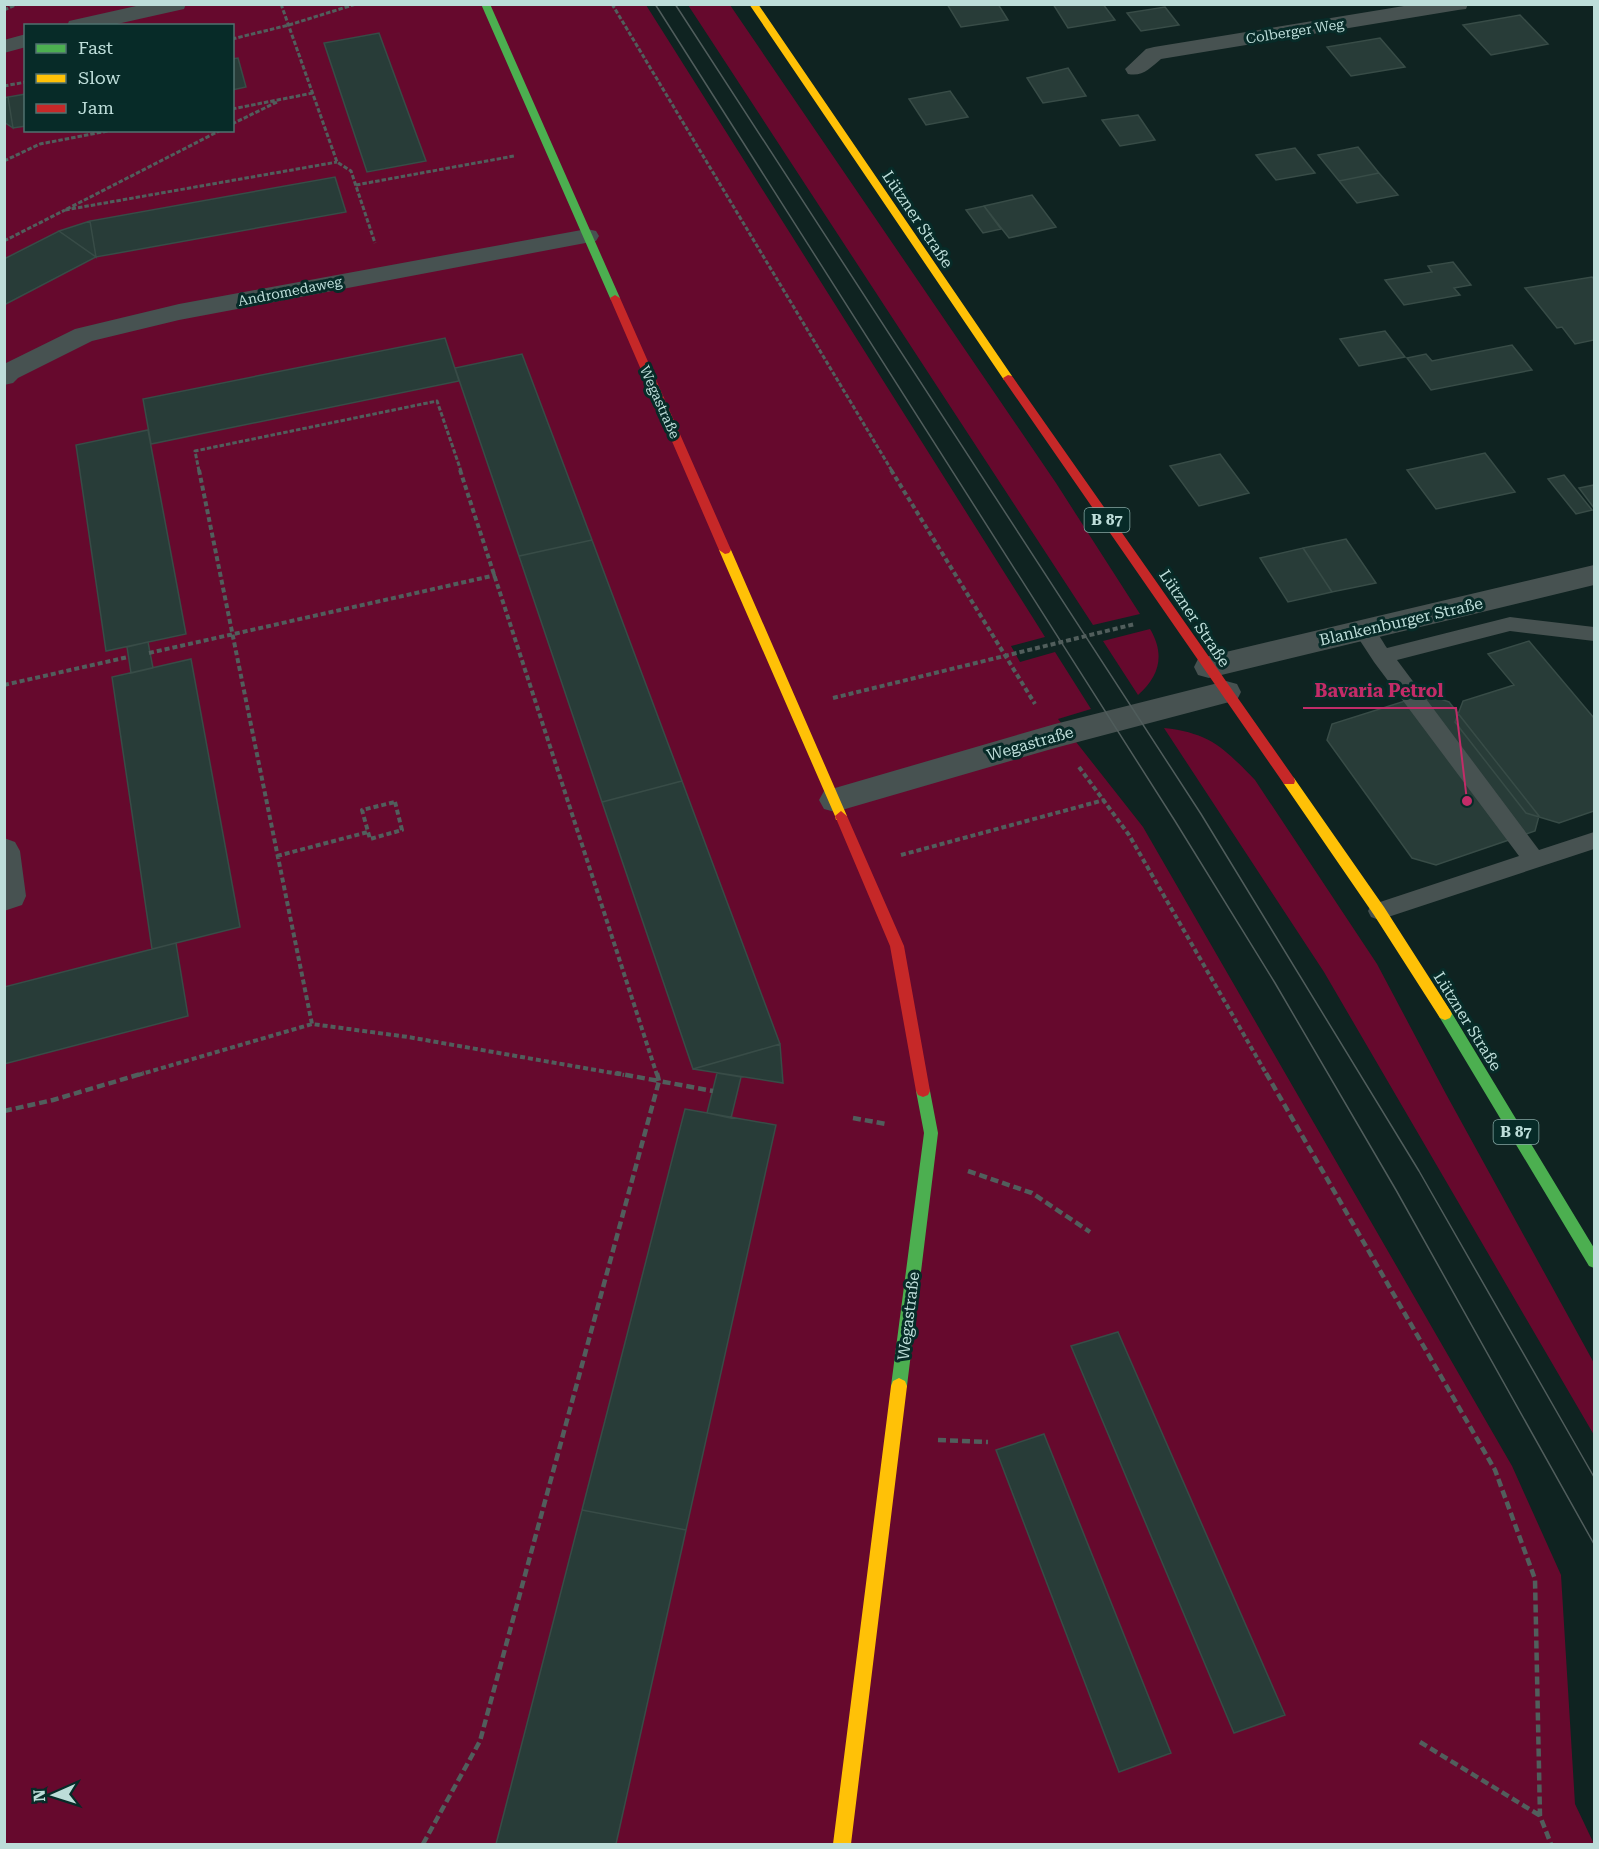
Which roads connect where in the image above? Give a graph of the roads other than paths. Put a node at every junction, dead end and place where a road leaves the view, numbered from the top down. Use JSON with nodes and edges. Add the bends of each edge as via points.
{"nodes":[{"id":1,"x":176,"y":4,"type":"edge"},
{"id":2,"x":485,"y":4,"type":"edge"},
{"id":3,"x":753,"y":4,"type":"edge"},
{"id":4,"x":1458,"y":4,"type":"edge"},
{"id":5,"x":87,"y":24,"type":"edge"},
{"id":6,"x":24,"y":41,"type":"edge"},
{"id":7,"x":4,"y":47,"type":"edge"},
{"id":8,"x":1136,"y":69,"type":"dead end"},
{"id":9,"x":587,"y":236,"type":"junction"},
{"id":10,"x":4,"y":377,"type":"edge"},
{"id":11,"x":1594,"y":575,"type":"edge"},
{"id":12,"x":1363,"y":630,"type":"junction"},
{"id":13,"x":1594,"y":634,"type":"edge"},
{"id":14,"x":1381,"y":657,"type":"junction"},
{"id":15,"x":1209,"y":667,"type":"junction"},
{"id":16,"x":1226,"y":692,"type":"junction"},
{"id":17,"x":835,"y":800,"type":"junction"},
{"id":18,"x":1594,"y":841,"type":"edge"},
{"id":19,"x":4,"y":851,"type":"edge"},
{"id":20,"x":1534,"y":860,"type":"junction"},
{"id":21,"x":4,"y":898,"type":"edge"},
{"id":22,"x":1378,"y":911,"type":"junction"},
{"id":23,"x":1594,"y":1261,"type":"edge"},
{"id":24,"x":842,"y":1845,"type":"edge"}],
"edges":[{"from":1,"to":5,"type":"street"},
{"from":2,"to":9,"type":"street","name":"Wegastraße"},
{"from":3,"to":15,"type":"street","name":"Lützner Straße","number":"B 87"},
{"from":4,"to":8,"type":"street","name":"Colberger Weg","via":[[1154,54]]},
{"from":6,"to":7,"type":"street"},
{"from":9,"to":10,"type":"street","name":"Andromedaweg","via":[[179,312],[84,335]]},
{"from":9,"to":17,"type":"street","name":"Wegastraße"},
{"from":11,"to":12,"type":"street","name":"Blankenburger Straße"},
{"from":12,"to":14,"type":"lane"},
{"from":12,"to":15,"type":"street","name":"Blankenburger Straße"},
{"from":13,"to":14,"type":"lane","via":[[1510,624]]},
{"from":14,"to":20,"type":"lane"},
{"from":15,"to":16,"type":"street","name":"Lützner Straße","number":"B 87"},
{"from":16,"to":17,"type":"street","name":"Wegastraße","via":[[1055,736]]},
{"from":16,"to":22,"type":"street","name":"Lützner Straße","number":"B 87"},
{"from":17,"to":24,"type":"street","name":"Wegastraße","via":[[897,945],[931,1133]]},
{"from":18,"to":20,"type":"lane"},
{"from":19,"to":21,"type":"street","via":[[10,896]]},
{"from":20,"to":22,"type":"lane"},
{"from":22,"to":23,"type":"street","name":"Lützner Straße","number":"B 87"}]}
